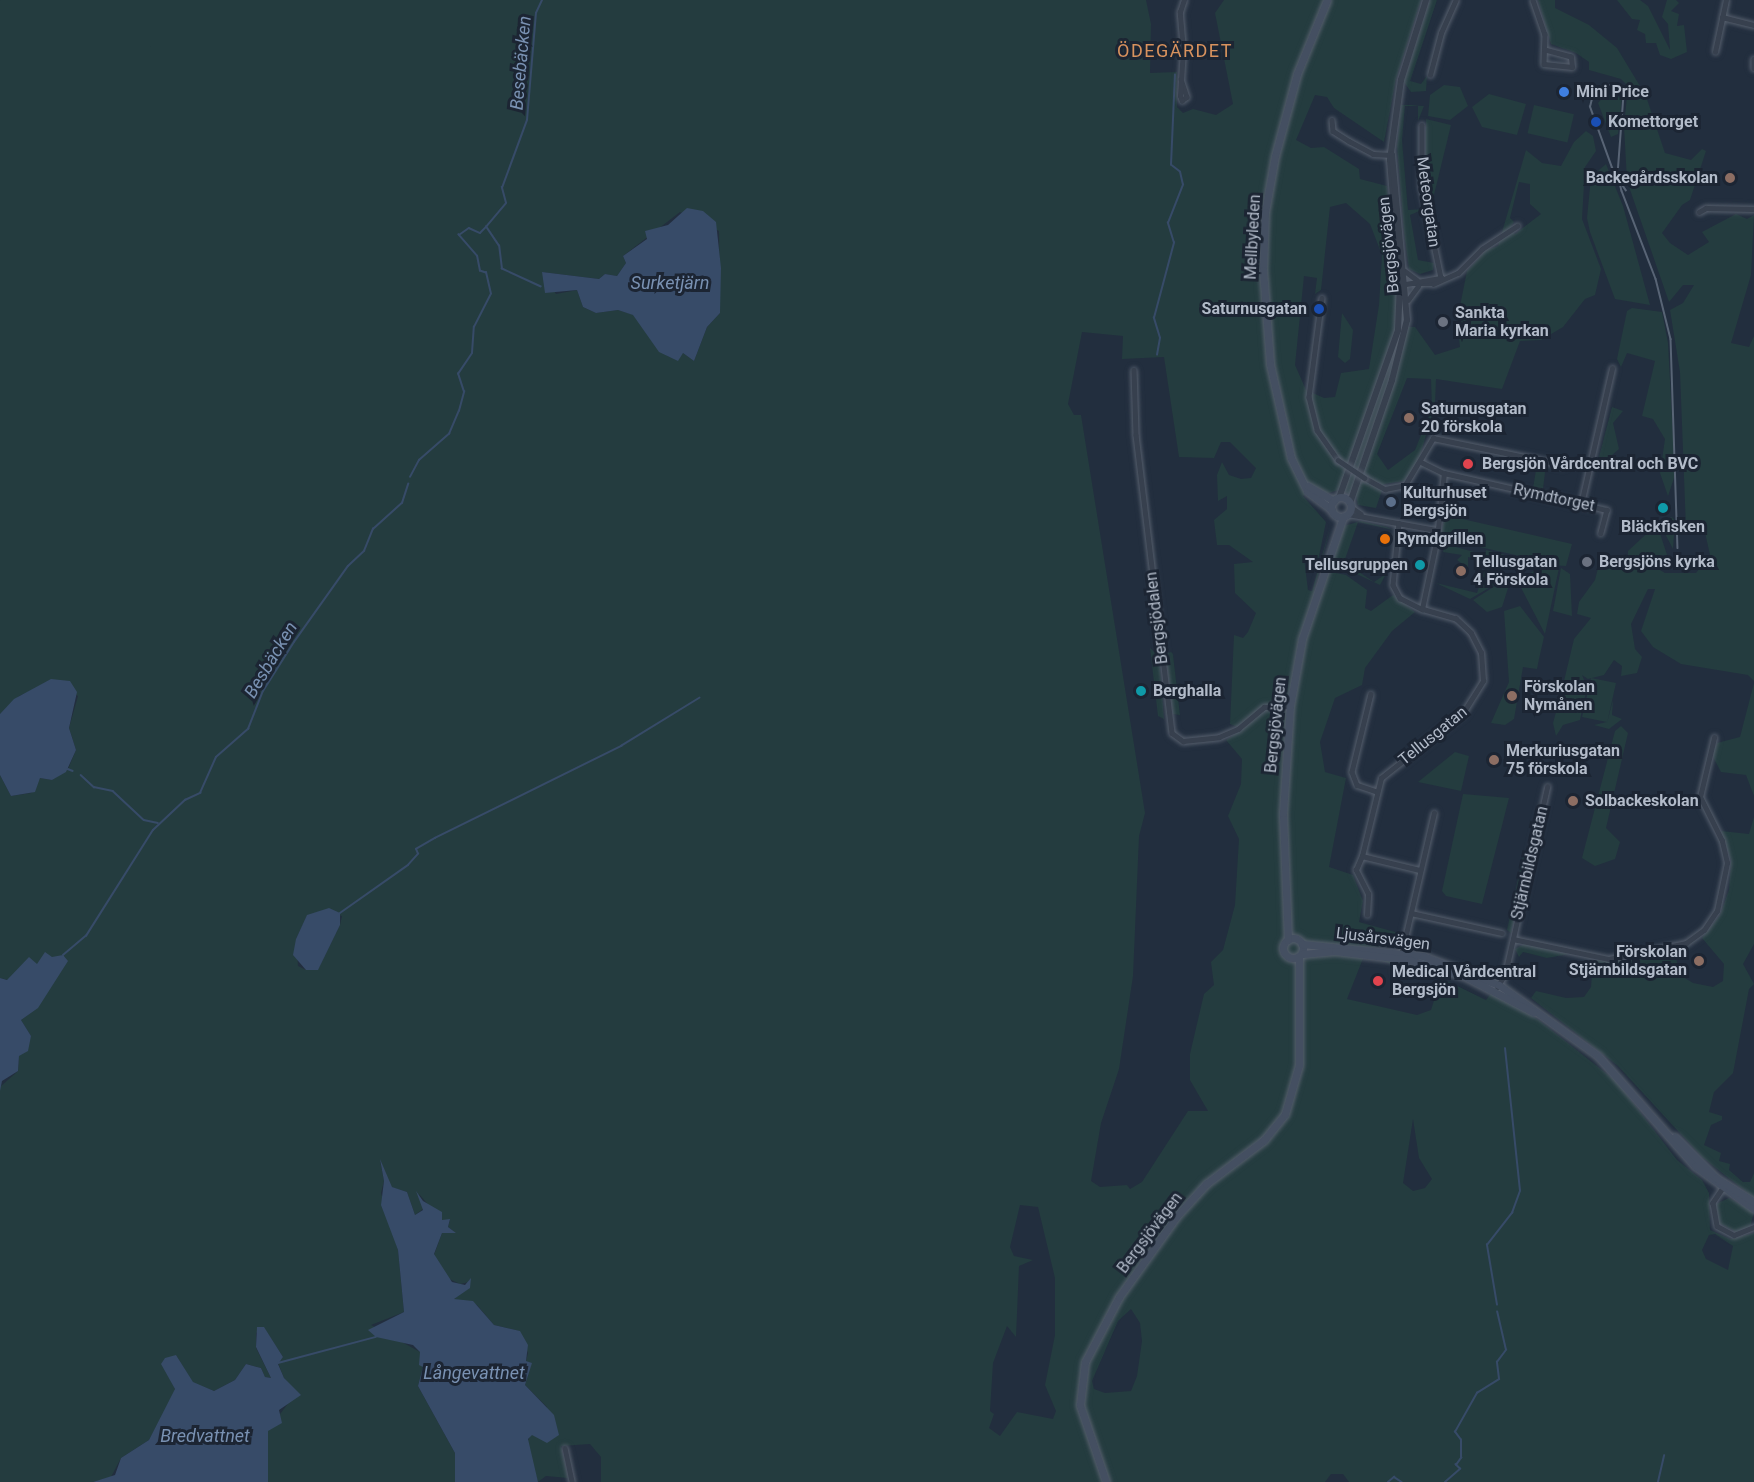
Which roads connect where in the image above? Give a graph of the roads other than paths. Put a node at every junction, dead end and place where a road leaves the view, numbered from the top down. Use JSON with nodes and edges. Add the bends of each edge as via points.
{"nodes":[{"id":1,"x":1184,"y":0,"type":"edge"},
{"id":2,"x":1327,"y":0,"type":"edge"},
{"id":3,"x":1426,"y":0,"type":"edge"},
{"id":4,"x":1456,"y":0,"type":"edge"},
{"id":5,"x":1533,"y":0,"type":"edge"},
{"id":6,"x":1726,"y":0,"type":"edge"},
{"id":7,"x":1722,"y":17,"type":"junction"},
{"id":8,"x":1754,"y":25,"type":"edge"},
{"id":9,"x":1545,"y":50,"type":"junction"},
{"id":10,"x":1715,"y":52,"type":"dead end"},
{"id":11,"x":1754,"y":59,"type":"edge"},
{"id":12,"x":1754,"y":68,"type":"edge"},
{"id":13,"x":1430,"y":75,"type":"dead end"},
{"id":14,"x":1181,"y":79,"type":"dead end"},
{"id":15,"x":1332,"y":120,"type":"dead end"},
{"id":16,"x":1422,"y":125,"type":"dead end"},
{"id":17,"x":1392,"y":155,"type":"junction"},
{"id":18,"x":1754,"y":209,"type":"edge"},
{"id":19,"x":1699,"y":212,"type":"dead end"},
{"id":20,"x":1517,"y":226,"type":"dead end"},
{"id":21,"x":1405,"y":271,"type":"junction"},
{"id":22,"x":1441,"y":278,"type":"junction"},
{"id":23,"x":1417,"y":280,"type":"junction"},
{"id":24,"x":1403,"y":284,"type":"junction"},
{"id":25,"x":1418,"y":286,"type":"junction"},
{"id":26,"x":1322,"y":298,"type":"dead end"},
{"id":27,"x":1408,"y":300,"type":"junction"},
{"id":28,"x":1612,"y":369,"type":"dead end"},
{"id":29,"x":1134,"y":370,"type":"dead end"},
{"id":30,"x":1421,"y":462,"type":"junction"},
{"id":31,"x":1563,"y":465,"type":"dead end"},
{"id":32,"x":1444,"y":473,"type":"junction"},
{"id":33,"x":1301,"y":480,"type":"junction"},
{"id":34,"x":1336,"y":499,"type":"junction"},
{"id":35,"x":1581,"y":504,"type":"junction"},
{"id":36,"x":1348,"y":510,"type":"junction"},
{"id":37,"x":1332,"y":511,"type":"junction"},
{"id":38,"x":1399,"y":523,"type":"junction"},
{"id":39,"x":1436,"y":530,"type":"junction"},
{"id":40,"x":1601,"y":532,"type":"dead end"},
{"id":41,"x":1331,"y":546,"type":"junction"},
{"id":42,"x":1422,"y":609,"type":"junction"},
{"id":43,"x":1371,"y":694,"type":"dead end"},
{"id":44,"x":1290,"y":706,"type":"junction"},
{"id":45,"x":1714,"y":738,"type":"dead end"},
{"id":46,"x":1547,"y":787,"type":"dead end"},
{"id":47,"x":1375,"y":791,"type":"junction"},
{"id":48,"x":1434,"y":813,"type":"dead end"},
{"id":49,"x":1362,"y":856,"type":"junction"},
{"id":50,"x":1420,"y":870,"type":"junction"},
{"id":51,"x":1289,"y":912,"type":"junction"},
{"id":52,"x":1411,"y":913,"type":"junction"},
{"id":53,"x":1367,"y":915,"type":"dead end"},
{"id":54,"x":1502,"y":933,"type":"dead end"},
{"id":55,"x":1513,"y":939,"type":"junction"},
{"id":56,"x":1288,"y":940,"type":"junction"},
{"id":57,"x":1300,"y":942,"type":"junction"},
{"id":58,"x":1401,"y":955,"type":"junction"},
{"id":59,"x":1300,"y":956,"type":"junction"},
{"id":60,"x":1288,"y":957,"type":"junction"},
{"id":61,"x":1397,"y":973,"type":"dead end"},
{"id":62,"x":1497,"y":988,"type":"junction"},
{"id":63,"x":1298,"y":991,"type":"junction"},
{"id":64,"x":1724,"y":1187,"type":"junction"},
{"id":65,"x":1754,"y":1202,"type":"edge"},
{"id":66,"x":1754,"y":1209,"type":"edge"},
{"id":67,"x":1754,"y":1227,"type":"edge"},
{"id":68,"x":565,"y":1448,"type":"dead end"},
{"id":69,"x":572,"y":1482,"type":"edge"},
{"id":70,"x":1106,"y":1482,"type":"edge"}],
"edges":[{"from":1,"to":14,"type":"street"},
{"from":2,"to":33,"type":"main road","name":"Mellbyleden","via":[[1293,87],[1264,227],[1270,364],[1291,458]]},
{"from":3,"to":17,"type":"street","name":"Bergsjövägen","via":[[1401,80]]},
{"from":4,"to":13,"type":"street","via":[[1441,33]]},
{"from":5,"to":9,"type":"street","via":[[1544,25]]},
{"from":6,"to":7,"type":"street"},
{"from":7,"to":8,"type":"street"},
{"from":7,"to":10,"type":"street"},
{"from":9,"to":9,"type":"street","via":[[1544,64],[1572,67],[1571,57]]},
{"from":11,"to":12,"type":"street"},
{"from":15,"to":17,"type":"street","via":[[1333,130],[1349,141],[1373,154]]},
{"from":16,"to":22,"type":"street","name":"Meteorgatan","via":[[1422,187]]},
{"from":17,"to":21,"type":"street","name":"Bergsjövägen"},
{"from":17,"to":24,"type":"street","name":"Bergsjövägen"},
{"from":18,"to":19,"type":"street","via":[[1706,208]]},
{"from":20,"to":22,"type":"street","via":[[1482,249],[1458,273]]},
{"from":21,"to":23,"type":"street"},
{"from":21,"to":24,"type":"street","name":"Bergsjövägen"},
{"from":22,"to":23,"type":"street"},
{"from":22,"to":25,"type":"street"},
{"from":23,"to":24,"type":"street"},
{"from":24,"to":25,"type":"street"},
{"from":24,"to":27,"type":"street","name":"Bergsjövägen"},
{"from":24,"to":34,"type":"street","name":"Bergsjövägen","via":[[1393,349]]},
{"from":25,"to":27,"type":"street"},
{"from":26,"to":30,"type":"street","bridge":true,"via":[[1309,397],[1317,430],[1338,460],[1382,488],[1400,488]]},
{"from":27,"to":36,"type":"street","name":"Bergsjövägen","via":[[1397,362]]},
{"from":28,"to":35,"type":"street"},
{"from":29,"to":44,"type":"street","name":"Bergsjödalen","via":[[1136,435],[1172,733],[1183,741],[1219,737],[1238,729],[1264,707]]},
{"from":30,"to":31,"type":"street","via":[[1436,438]]},
{"from":30,"to":32,"type":"street","name":"Rymdtorget"},
{"from":32,"to":35,"type":"street","name":"Rymdtorget"},
{"from":32,"to":39,"type":"street"},
{"from":33,"to":34,"type":"main road"},
{"from":33,"to":37,"type":"main road","name":"Mellbyleden","via":[[1311,495]]},
{"from":34,"to":36,"type":"main road"},
{"from":34,"to":37,"type":"main road","name":"Bergsjövägen"},
{"from":35,"to":40,"type":"street","name":"Rymdtorget","via":[[1606,510]]},
{"from":36,"to":37,"type":"main road"},
{"from":36,"to":38,"type":"street"},
{"from":36,"to":41,"type":"main road","name":"Bergsjövägen"},
{"from":37,"to":41,"type":"main road","name":"Bergsjövägen"},
{"from":38,"to":39,"type":"street"},
{"from":38,"to":42,"type":"street","name":"Tellusgatan","via":[[1393,585],[1400,598]]},
{"from":39,"to":42,"type":"street"},
{"from":41,"to":44,"type":"main road","name":"Bergsjövägen","via":[[1302,639]]},
{"from":42,"to":47,"type":"street","name":"Tellusgatan","via":[[1456,619],[1471,633],[1481,653],[1483,681],[1463,713],[1382,777]]},
{"from":43,"to":47,"type":"street","via":[[1352,772],[1358,785]]},
{"from":44,"to":51,"type":"main road","name":"Bergsjövägen","via":[[1283,813]]},
{"from":45,"to":55,"type":"street","name":"Stjärnbildsgatan","via":[[1700,797],[1722,842],[1727,863],[1717,911],[1704,930],[1686,943],[1609,959]]},
{"from":46,"to":55,"type":"street","name":"Stjärnbildsgatan"},
{"from":47,"to":49,"type":"street","name":"Tellusgatan"},
{"from":48,"to":50,"type":"street"},
{"from":49,"to":50,"type":"street"},
{"from":49,"to":53,"type":"street","name":"Tellusgatan","via":[[1356,870],[1368,894]]},
{"from":50,"to":52,"type":"street"},
{"from":51,"to":56,"type":"main road","name":"Bergsjövägen"},
{"from":51,"to":57,"type":"main road","name":"Bergsjövägen"},
{"from":52,"to":54,"type":"street"},
{"from":52,"to":58,"type":"street"},
{"from":55,"to":62,"type":"street","name":"Stjärnbildsgatan"},
{"from":56,"to":57,"type":"main road"},
{"from":56,"to":60,"type":"main road","name":"Bergsjövägen","via":[[1283,948]]},
{"from":57,"to":58,"type":"main road","name":"Ljusårsvägen"},
{"from":57,"to":59,"type":"main road","name":"Bergsjövägen"},
{"from":58,"to":59,"type":"main road","name":"Ljusårsvägen","via":[[1335,951]]},
{"from":58,"to":61,"type":"street"},
{"from":58,"to":62,"type":"main road","name":"Ljusårsvägen","via":[[1452,964]]},
{"from":59,"to":60,"type":"main road"},
{"from":59,"to":63,"type":"main road","name":"Bergsjövägen"},
{"from":60,"to":63,"type":"main road","name":"Bergsjövägen"},
{"from":62,"to":64,"type":"main road","name":"Ljusårsvägen","via":[[1552,1021],[1607,1065]]},
{"from":63,"to":70,"type":"main road","name":"Bergsjövägen","via":[[1298,1070],[1285,1114],[1264,1140],[1213,1178],[1176,1217],[1119,1297],[1086,1358],[1080,1405]]},
{"from":64,"to":65,"type":"main road","name":"Ljusårsvägen"},
{"from":64,"to":66,"type":"main road","name":"Ljusårsvägen"},
{"from":64,"to":67,"type":"street","via":[[1712,1209],[1717,1226],[1734,1235]]},
{"from":68,"to":69,"type":"street"}]}
